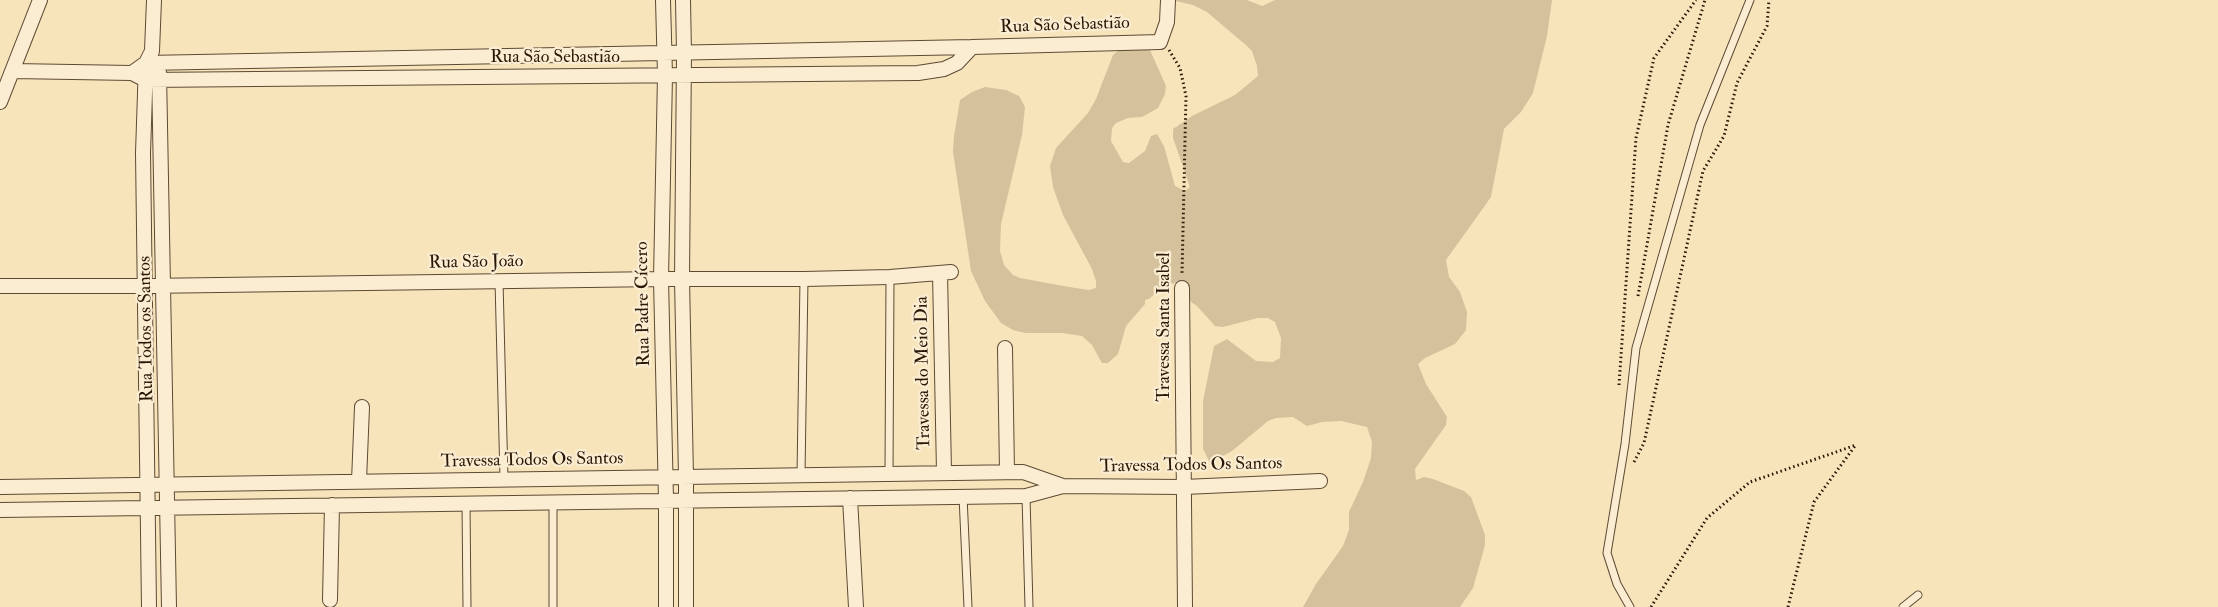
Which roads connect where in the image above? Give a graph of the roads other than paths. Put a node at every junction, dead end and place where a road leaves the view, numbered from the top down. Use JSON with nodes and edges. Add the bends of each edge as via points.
{"nodes":[{"id":1,"x":40,"y":0,"type":"edge"},
{"id":2,"x":154,"y":0,"type":"edge"},
{"id":3,"x":663,"y":0,"type":"edge"},
{"id":4,"x":682,"y":0,"type":"edge"},
{"id":5,"x":1167,"y":0,"type":"edge"},
{"id":6,"x":1750,"y":0,"type":"edge"},
{"id":7,"x":972,"y":47,"type":"junction"},
{"id":8,"x":664,"y":53,"type":"junction"},
{"id":9,"x":684,"y":53,"type":"junction"},
{"id":10,"x":430,"y":57,"type":"junction"},
{"id":11,"x":152,"y":59,"type":"junction"},
{"id":12,"x":13,"y":71,"type":"junction"},
{"id":13,"x":132,"y":73,"type":"junction"},
{"id":14,"x":665,"y":75,"type":"junction"},
{"id":15,"x":684,"y":75,"type":"junction"},
{"id":16,"x":431,"y":77,"type":"junction"},
{"id":17,"x":153,"y":80,"type":"junction"},
{"id":18,"x":0,"y":102,"type":"edge"},
{"id":19,"x":946,"y":273,"type":"joint"},
{"id":20,"x":890,"y":277,"type":"junction"},
{"id":21,"x":661,"y":279,"type":"junction"},
{"id":22,"x":682,"y":279,"type":"junction"},
{"id":23,"x":804,"y":279,"type":"junction"},
{"id":24,"x":500,"y":281,"type":"junction"},
{"id":25,"x":0,"y":286,"type":"edge"},
{"id":26,"x":145,"y":286,"type":"junction"},
{"id":27,"x":164,"y":286,"type":"junction"},
{"id":28,"x":1182,"y":288,"type":"road end"},
{"id":29,"x":1005,"y":348,"type":"dead end"},
{"id":30,"x":362,"y":407,"type":"dead end"},
{"id":31,"x":944,"y":472,"type":"junction"},
{"id":32,"x":963,"y":472,"type":"junction"},
{"id":33,"x":1007,"y":472,"type":"junction"},
{"id":34,"x":890,"y":474,"type":"junction"},
{"id":35,"x":801,"y":475,"type":"junction"},
{"id":36,"x":666,"y":477,"type":"junction"},
{"id":37,"x":686,"y":477,"type":"junction"},
{"id":38,"x":504,"y":479,"type":"junction"},
{"id":39,"x":359,"y":481,"type":"junction"},
{"id":40,"x":401,"y":481,"type":"junction"},
{"id":41,"x":1320,"y":481,"type":"dead end"},
{"id":42,"x":168,"y":484,"type":"junction"},
{"id":43,"x":148,"y":485,"type":"junction"},
{"id":44,"x":1063,"y":486,"type":"junction"},
{"id":45,"x":0,"y":487,"type":"edge"},
{"id":46,"x":1184,"y":487,"type":"junction"},
{"id":47,"x":963,"y":496,"type":"junction"},
{"id":48,"x":1026,"y":496,"type":"junction"},
{"id":49,"x":849,"y":498,"type":"junction"},
{"id":50,"x":686,"y":500,"type":"junction"},
{"id":51,"x":666,"y":501,"type":"junction"},
{"id":52,"x":552,"y":502,"type":"junction"},
{"id":53,"x":466,"y":503,"type":"junction"},
{"id":54,"x":402,"y":504,"type":"junction"},
{"id":55,"x":332,"y":505,"type":"junction"},
{"id":56,"x":148,"y":507,"type":"junction"},
{"id":57,"x":168,"y":507,"type":"junction"},
{"id":58,"x":0,"y":510,"type":"edge"},
{"id":59,"x":1918,"y":595,"type":"dead end"},
{"id":60,"x":330,"y":600,"type":"dead end"},
{"id":61,"x":149,"y":607,"type":"edge"},
{"id":62,"x":169,"y":607,"type":"edge"},
{"id":63,"x":467,"y":607,"type":"edge"},
{"id":64,"x":554,"y":607,"type":"edge"},
{"id":65,"x":666,"y":607,"type":"edge"},
{"id":66,"x":686,"y":607,"type":"edge"},
{"id":67,"x":856,"y":607,"type":"edge"},
{"id":68,"x":968,"y":607,"type":"edge"},
{"id":69,"x":1029,"y":607,"type":"edge"},
{"id":70,"x":1185,"y":607,"type":"edge"},
{"id":71,"x":1630,"y":607,"type":"edge"},
{"id":72,"x":1903,"y":607,"type":"edge"}],
"edges":[{"from":1,"to":12,"type":"street"},
{"from":2,"to":11,"type":"street","name":"Rua Todos os Santos"},
{"from":3,"to":8,"type":"street","name":"Rua Padre Cícero"},
{"from":4,"to":9,"type":"street"},
{"from":5,"to":7,"type":"street","name":"Rua São Sebastião","via":[[1165,46]]},
{"from":6,"to":71,"type":"lane","via":[[1700,125],[1636,348],[1607,553]]},
{"from":7,"to":9,"type":"street","name":"Rua São Sebastião"},
{"from":7,"to":15,"type":"street","name":"Rua São Sebastião","via":[[957,63],[918,73]]},
{"from":8,"to":9,"type":"street","name":"Rua São Sebastião"},
{"from":8,"to":10,"type":"street","name":"Rua São Sebastião"},
{"from":8,"to":14,"type":"street","name":"Rua Padre Cícero"},
{"from":9,"to":15,"type":"street"},
{"from":10,"to":11,"type":"street","name":"Rua São Sebastião"},
{"from":10,"to":16,"type":"street"},
{"from":11,"to":13,"type":"street"},
{"from":11,"to":17,"type":"street","name":"Rua Todos os Santos"},
{"from":12,"to":13,"type":"street","name":"Rua São Sebastião"},
{"from":12,"to":18,"type":"street"},
{"from":13,"to":17,"type":"street","name":"Rua São Sebastião"},
{"from":14,"to":15,"type":"street","name":"Rua São Sebastião"},
{"from":14,"to":16,"type":"street","name":"Rua São Sebastião"},
{"from":14,"to":21,"type":"street","name":"Rua Padre Cícero"},
{"from":15,"to":22,"type":"street"},
{"from":16,"to":17,"type":"street","name":"Rua São Sebastião"},
{"from":17,"to":26,"type":"street","name":"Rua Todos os Santos","via":[[143,153]]},
{"from":17,"to":27,"type":"street","name":"Rua Todos os Santos"},
{"from":19,"to":20,"type":"street","name":"Rua São João"},
{"from":19,"to":31,"type":"street","name":"Travessa do Meio Dia"},
{"from":20,"to":23,"type":"street","name":"Rua São João"},
{"from":20,"to":34,"type":"lane"},
{"from":21,"to":22,"type":"street","name":"Rua São João"},
{"from":21,"to":24,"type":"street","name":"Rua São João"},
{"from":21,"to":36,"type":"street","name":"Rua Padre Cícero"},
{"from":22,"to":23,"type":"street","name":"Rua São João"},
{"from":22,"to":37,"type":"street"},
{"from":23,"to":35,"type":"lane"},
{"from":24,"to":27,"type":"street","name":"Rua São João"},
{"from":24,"to":38,"type":"lane"},
{"from":25,"to":26,"type":"street","name":"Rua São João"},
{"from":26,"to":27,"type":"street","name":"Rua São João"},
{"from":26,"to":43,"type":"street","name":"Rua Todos os Santos"},
{"from":27,"to":42,"type":"street","name":"Rua Todos os Santos"},
{"from":28,"to":46,"type":"street","name":"Travessa Santa Isabel"},
{"from":29,"to":33,"type":"street"},
{"from":30,"to":39,"type":"street"},
{"from":31,"to":32,"type":"street","name":"Travessa Todos Os Santos"},
{"from":31,"to":34,"type":"street","name":"Travessa Todos Os Santos"},
{"from":32,"to":33,"type":"street","name":"Travessa Todos Os Santos"},
{"from":32,"to":47,"type":"street"},
{"from":33,"to":44,"type":"street","name":"Travessa Todos Os Santos","via":[[1023,471]]},
{"from":34,"to":35,"type":"street","name":"Travessa Todos Os Santos"},
{"from":35,"to":37,"type":"street","name":"Travessa Todos Os Santos"},
{"from":36,"to":37,"type":"street","name":"Travessa Todos Os Santos"},
{"from":36,"to":38,"type":"street","name":"Travessa Todos Os Santos"},
{"from":36,"to":51,"type":"street","name":"Rua Padre Cícero"},
{"from":37,"to":50,"type":"street"},
{"from":38,"to":40,"type":"street","name":"Travessa Todos Os Santos"},
{"from":39,"to":40,"type":"street","name":"Travessa Todos Os Santos"},
{"from":39,"to":42,"type":"street","name":"Travessa Todos Os Santos"},
{"from":40,"to":54,"type":"street"},
{"from":41,"to":46,"type":"street","name":"Travessa Todos Os Santos"},
{"from":42,"to":43,"type":"street","name":"Travessa Todos Os Santos"},
{"from":42,"to":57,"type":"street","name":"Rua Todos os Santos"},
{"from":43,"to":45,"type":"street","name":"Travessa Todos Os Santos"},
{"from":43,"to":56,"type":"street","name":"Rua Todos os Santos"},
{"from":44,"to":46,"type":"street","name":"Travessa Todos Os Santos"},
{"from":44,"to":48,"type":"street","name":"Travessa Todos Os Santos"},
{"from":46,"to":70,"type":"street","name":"Travessa Santa Isabel"},
{"from":47,"to":48,"type":"street","name":"Travessa Todos Os Santos"},
{"from":47,"to":49,"type":"street","name":"Travessa Todos Os Santos"},
{"from":47,"to":68,"type":"lane"},
{"from":48,"to":69,"type":"lane"},
{"from":49,"to":50,"type":"street","name":"Travessa Todos Os Santos"},
{"from":49,"to":67,"type":"street"},
{"from":50,"to":51,"type":"street","name":"Travessa Todos Os Santos"},
{"from":50,"to":66,"type":"street"},
{"from":51,"to":52,"type":"street","name":"Travessa Todos Os Santos"},
{"from":51,"to":65,"type":"street","name":"Rua Padre Cícero"},
{"from":52,"to":53,"type":"street","name":"Travessa Todos Os Santos"},
{"from":52,"to":64,"type":"lane"},
{"from":53,"to":54,"type":"street","name":"Travessa Todos Os Santos"},
{"from":53,"to":63,"type":"lane"},
{"from":54,"to":55,"type":"street","name":"Travessa Todos Os Santos"},
{"from":55,"to":57,"type":"street","name":"Travessa Todos Os Santos"},
{"from":55,"to":60,"type":"street"},
{"from":56,"to":57,"type":"street","name":"Travessa Todos Os Santos"},
{"from":56,"to":58,"type":"street","name":"Travessa Todos Os Santos"},
{"from":56,"to":61,"type":"street","name":"Rua Todos os Santos"},
{"from":57,"to":62,"type":"street","name":"Rua Todos os Santos"},
{"from":59,"to":72,"type":"lane"}]}
